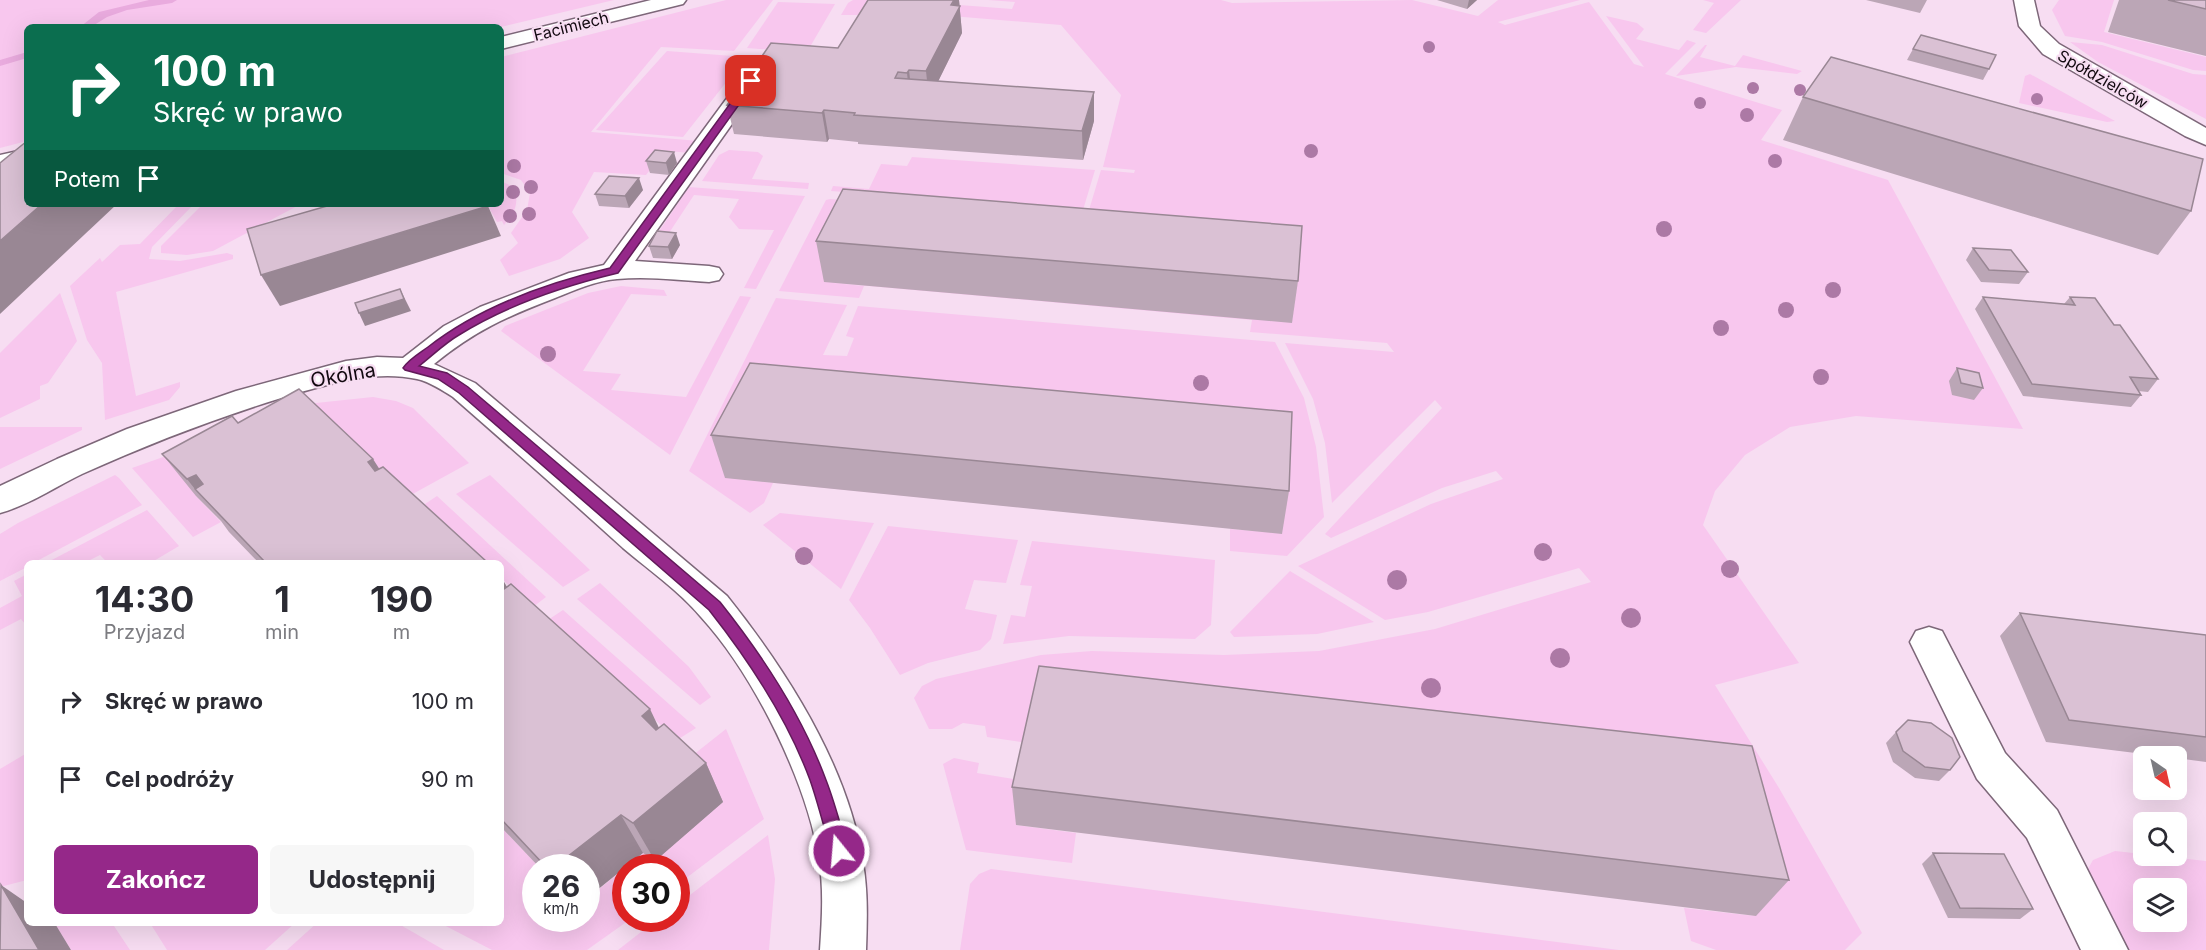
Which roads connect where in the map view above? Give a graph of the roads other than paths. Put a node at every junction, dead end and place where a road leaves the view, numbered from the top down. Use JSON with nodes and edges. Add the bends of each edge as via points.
{"nodes":[{"id":1,"x":676,"y":0,"type":"edge"},
{"id":2,"x":2025,"y":0,"type":"edge"},
{"id":3,"x":504,"y":43,"type":"edge"},
{"id":4,"x":765,"y":63,"type":"edge"},
{"id":5,"x":2206,"y":138,"type":"edge"},
{"id":6,"x":24,"y":157,"type":"edge"},
{"id":7,"x":0,"y":162,"type":"edge"},
{"id":8,"x":614,"y":271,"type":"junction"},
{"id":9,"x":709,"y":274,"type":"dead end"},
{"id":10,"x":409,"y":368,"type":"junction"},
{"id":11,"x":0,"y":501,"type":"edge"},
{"id":12,"x":1929,"y":642,"type":"dead end"},
{"id":13,"x":843,"y":950,"type":"edge"},
{"id":14,"x":2105,"y":950,"type":"edge"}],
"edges":[{"from":1,"to":3,"type":"street","name":"Facimiech"},
{"from":2,"to":5,"type":"street","name":"Spółdzielców","via":[[2027,21],[2047,46]]},
{"from":4,"to":8,"type":"street"},
{"from":6,"to":7,"type":"street"},
{"from":8,"to":9,"type":"street"},
{"from":8,"to":10,"type":"street","via":[[579,279],[490,313],[454,333]]},
{"from":10,"to":11,"type":"street","name":"Okólna","via":[[367,368],[327,374],[258,394],[148,433]]},
{"from":10,"to":13,"type":"street","name":"Okólna","via":[[442,376],[464,390],[714,606],[746,645],[784,706],[818,779],[839,851],[845,913]]},
{"from":12,"to":14,"type":"street","via":[[1991,766],[2042,824]]}]}
